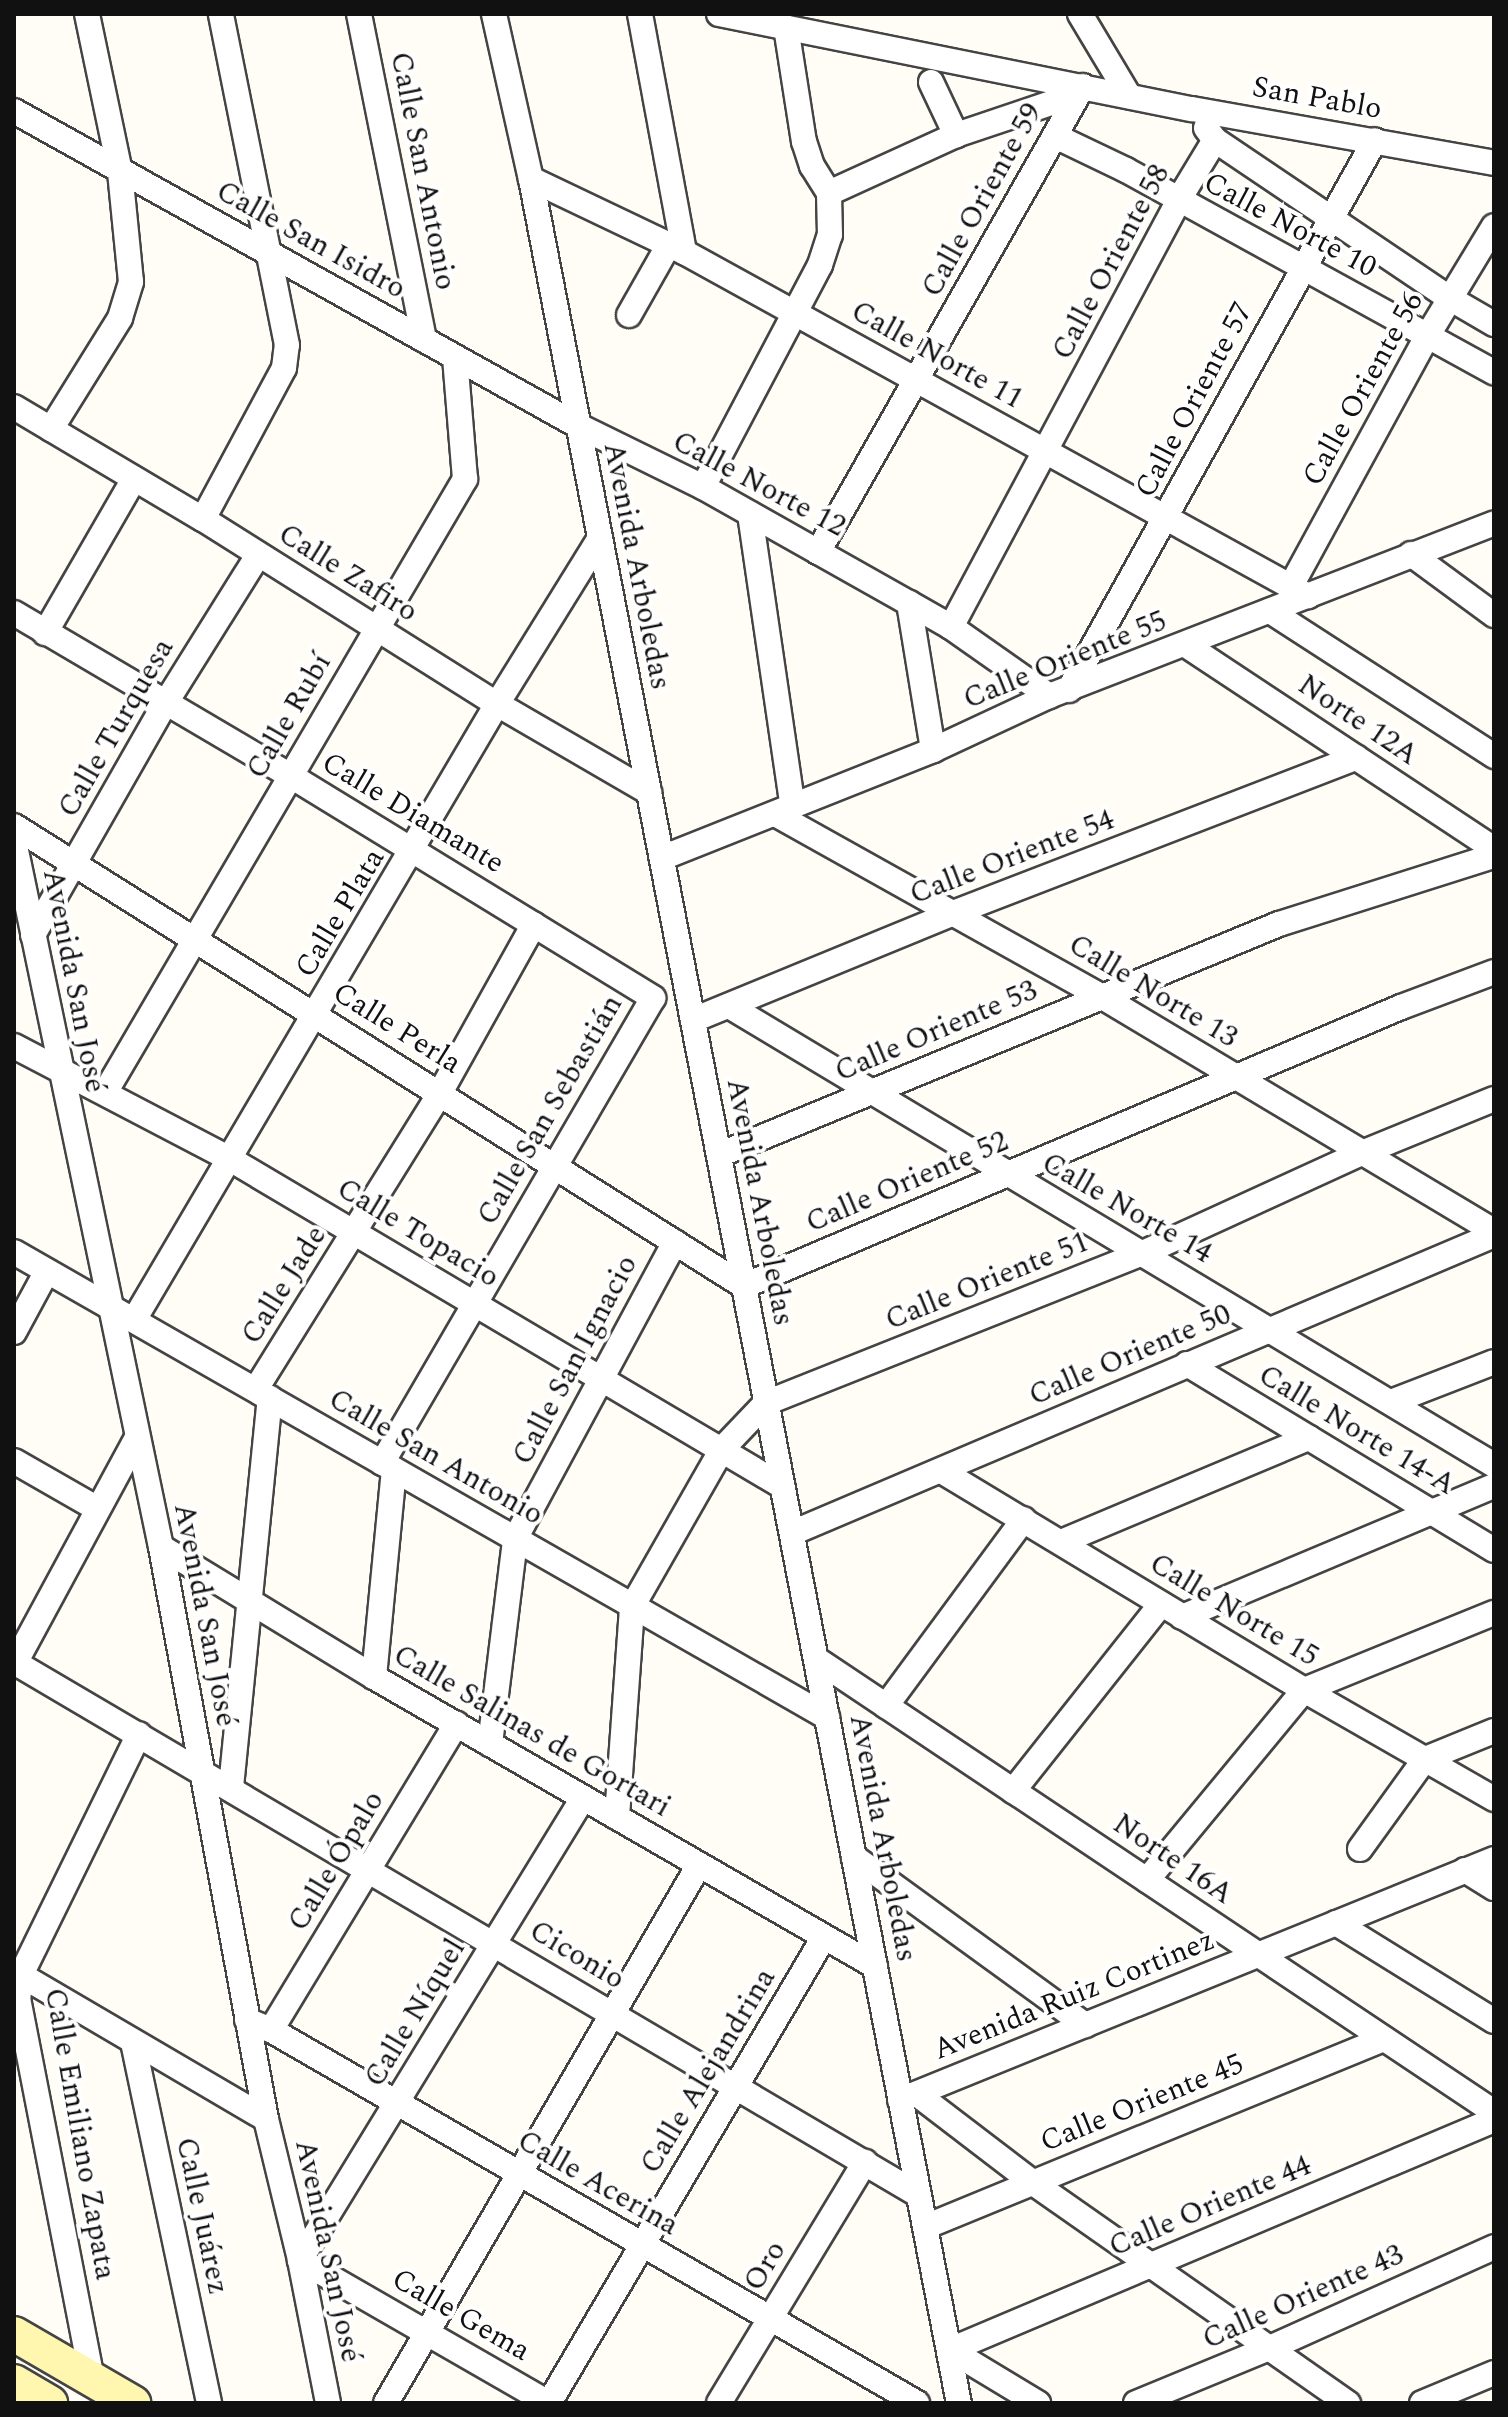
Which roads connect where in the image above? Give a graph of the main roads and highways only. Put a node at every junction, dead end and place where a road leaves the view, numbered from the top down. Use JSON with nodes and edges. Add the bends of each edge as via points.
{"nodes":[{"id":1,"x":14,"y":2334,"type":"edge"},
{"id":2,"x":14,"y":2382,"type":"edge"},
{"id":3,"x":50,"y":2403,"type":"edge"},
{"id":4,"x":133,"y":2403,"type":"edge"}],
"edges":[{"from":1,"to":4,"type":"main road"},
{"from":2,"to":3,"type":"main road"}]}
